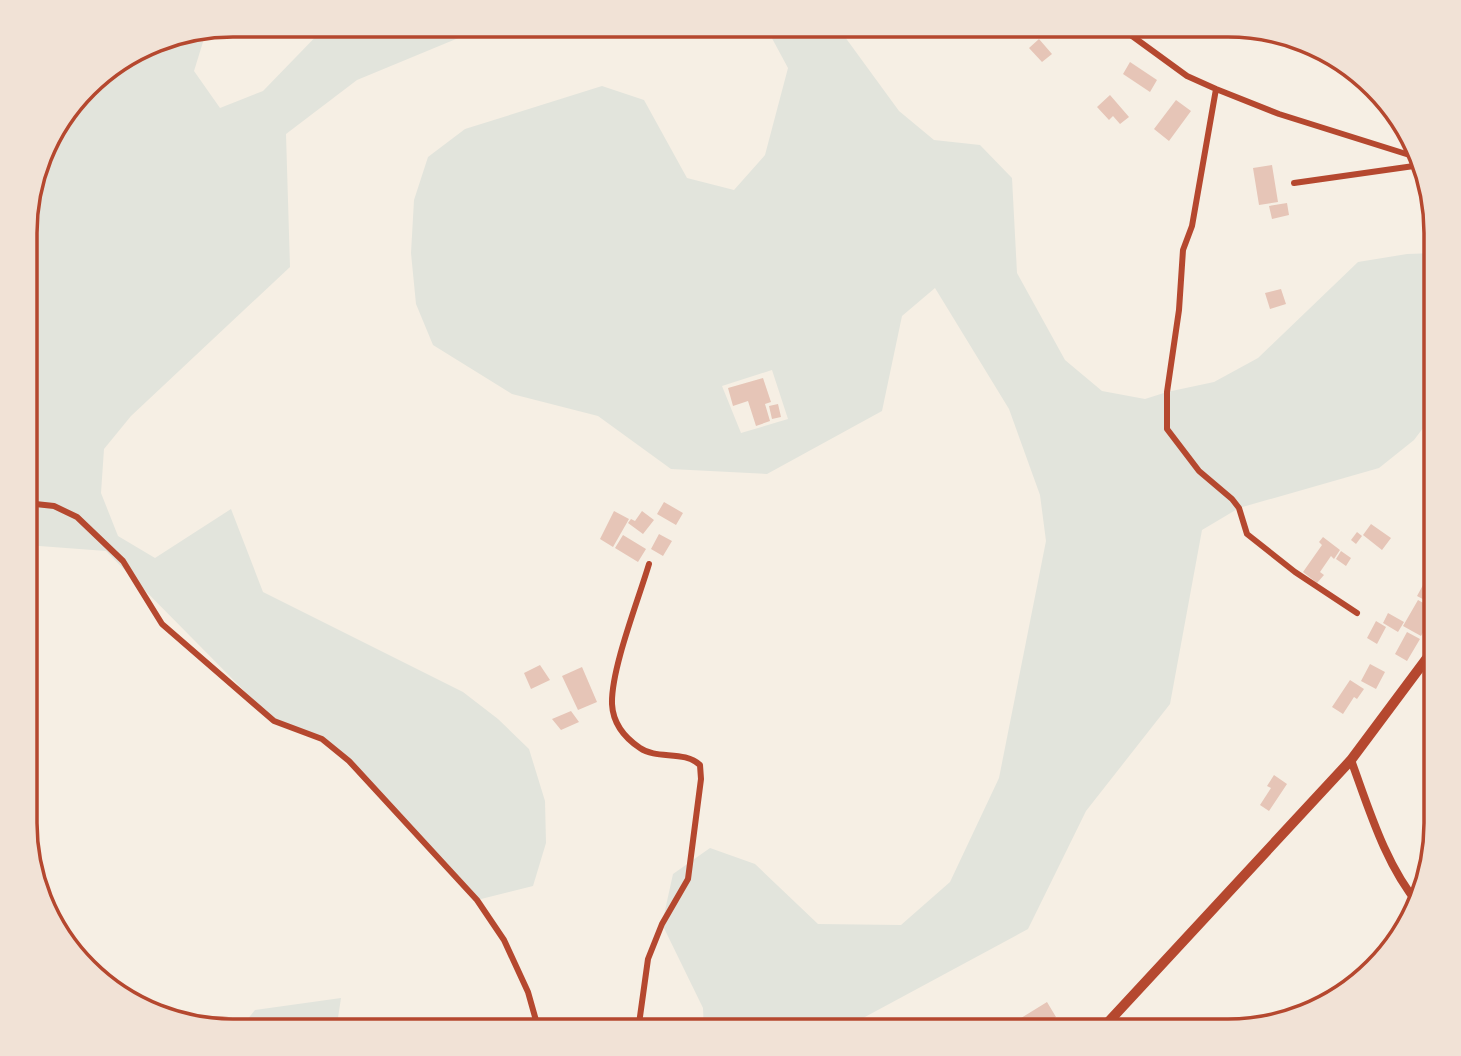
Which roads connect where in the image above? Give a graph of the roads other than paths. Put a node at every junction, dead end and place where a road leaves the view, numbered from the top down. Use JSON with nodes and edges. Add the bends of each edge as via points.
{"nodes":[{"id":1,"x":1133,"y":37,"type":"edge"},
{"id":2,"x":1216,"y":89,"type":"junction"},
{"id":3,"x":1407,"y":154,"type":"edge"},
{"id":4,"x":1412,"y":166,"type":"edge"},
{"id":5,"x":1294,"y":183,"type":"dead end"},
{"id":6,"x":37,"y":504,"type":"edge"},
{"id":7,"x":649,"y":564,"type":"dead end"},
{"id":8,"x":1357,"y":613,"type":"dead end"},
{"id":9,"x":1424,"y":662,"type":"edge"},
{"id":10,"x":1351,"y":760,"type":"junction"},
{"id":11,"x":1410,"y":895,"type":"edge"},
{"id":12,"x":536,"y":1019,"type":"edge"},
{"id":13,"x":640,"y":1019,"type":"edge"},
{"id":14,"x":1111,"y":1019,"type":"edge"}],
"edges":[{"from":1,"to":2,"type":"street","via":[[1187,76]]},
{"from":2,"to":3,"type":"street"},
{"from":2,"to":8,"type":"street","via":[[1192,226],[1183,250],[1167,429],[1199,471],[1239,508],[1247,534]]},
{"from":4,"to":5,"type":"street"},
{"from":6,"to":12,"type":"street","via":[[77,517],[123,561],[162,624],[274,721],[322,739],[349,761],[478,900],[504,940]]},
{"from":7,"to":13,"type":"street","via":[[616,674],[612,706],[623,736],[643,750],[693,759],[700,765],[701,779],[688,879],[648,959]]},
{"from":9,"to":10,"type":"main road"},
{"from":10,"to":11,"type":"street","via":[[1375,827]]},
{"from":10,"to":14,"type":"main road"}]}
